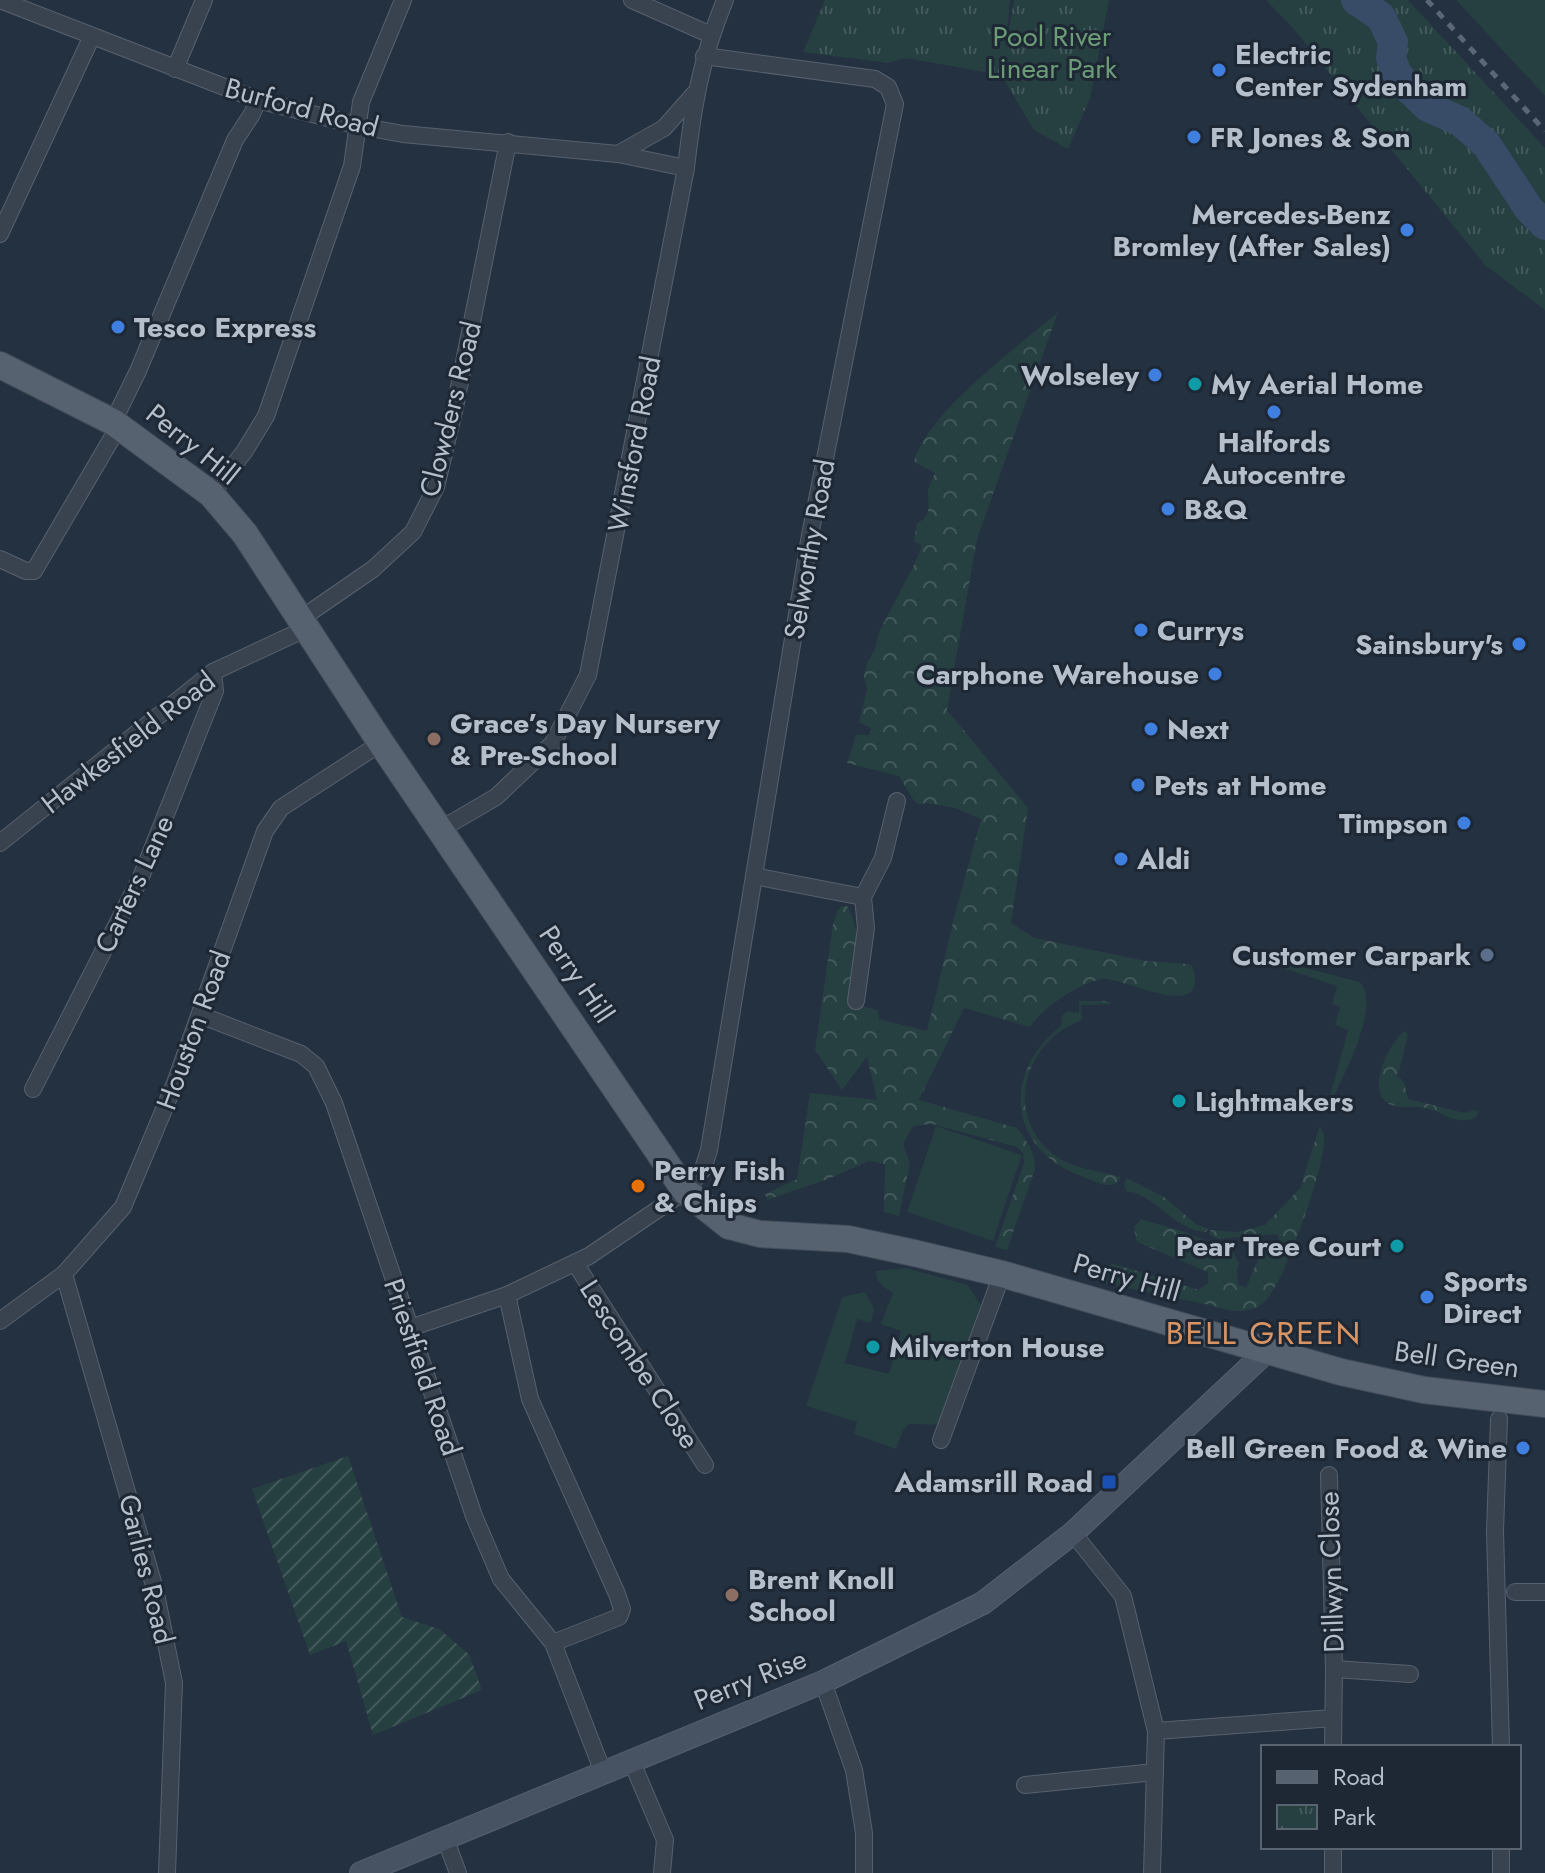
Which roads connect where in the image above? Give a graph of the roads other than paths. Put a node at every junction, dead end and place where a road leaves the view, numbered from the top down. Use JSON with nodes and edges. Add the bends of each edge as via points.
{"nodes":[{"id":1,"x":0,"y":0,"type":"edge"},
{"id":2,"x":204,"y":0,"type":"edge"},
{"id":3,"x":403,"y":0,"type":"edge"},
{"id":4,"x":632,"y":0,"type":"edge"},
{"id":5,"x":725,"y":0,"type":"edge"},
{"id":6,"x":711,"y":35,"type":"junction"},
{"id":7,"x":92,"y":36,"type":"junction"},
{"id":8,"x":704,"y":56,"type":"junction"},
{"id":9,"x":175,"y":69,"type":"junction"},
{"id":10,"x":695,"y":93,"type":"junction"},
{"id":11,"x":258,"y":100,"type":"junction"},
{"id":12,"x":359,"y":126,"type":"junction"},
{"id":13,"x":508,"y":142,"type":"junction"},
{"id":14,"x":618,"y":154,"type":"junction"},
{"id":15,"x":686,"y":168,"type":"junction"},
{"id":16,"x":0,"y":234,"type":"edge"},
{"id":17,"x":0,"y":365,"type":"edge"},
{"id":18,"x":116,"y":424,"type":"junction"},
{"id":19,"x":211,"y":494,"type":"junction"},
{"id":20,"x":0,"y":559,"type":"edge"},
{"id":21,"x":302,"y":625,"type":"junction"},
{"id":22,"x":213,"y":672,"type":"junction"},
{"id":23,"x":381,"y":743,"type":"junction"},
{"id":24,"x":897,"y":801,"type":"dead end"},
{"id":25,"x":441,"y":829,"type":"junction"},
{"id":26,"x":0,"y":843,"type":"edge"},
{"id":27,"x":754,"y":876,"type":"junction"},
{"id":28,"x":863,"y":897,"type":"junction"},
{"id":29,"x":856,"y":1001,"type":"dead end"},
{"id":30,"x":200,"y":1015,"type":"junction"},
{"id":31,"x":33,"y":1089,"type":"dead end"},
{"id":32,"x":685,"y":1191,"type":"junction"},
{"id":33,"x":575,"y":1263,"type":"junction"},
{"id":34,"x":64,"y":1274,"type":"junction"},
{"id":35,"x":1002,"y":1274,"type":"junction"},
{"id":36,"x":507,"y":1295,"type":"junction"},
{"id":37,"x":0,"y":1321,"type":"edge"},
{"id":38,"x":410,"y":1328,"type":"junction"},
{"id":39,"x":1267,"y":1351,"type":"junction"},
{"id":40,"x":1544,"y":1404,"type":"edge"},
{"id":41,"x":1499,"y":1419,"type":"dead end"},
{"id":42,"x":941,"y":1440,"type":"dead end"},
{"id":43,"x":705,"y":1465,"type":"dead end"},
{"id":44,"x":1329,"y":1475,"type":"dead end"},
{"id":45,"x":1073,"y":1533,"type":"junction"},
{"id":46,"x":1515,"y":1592,"type":"dead end"},
{"id":47,"x":1545,"y":1592,"type":"edge"},
{"id":48,"x":553,"y":1643,"type":"junction"},
{"id":49,"x":1334,"y":1669,"type":"junction"},
{"id":50,"x":1410,"y":1674,"type":"dead end"},
{"id":51,"x":823,"y":1682,"type":"junction"},
{"id":52,"x":1333,"y":1718,"type":"junction"},
{"id":53,"x":1156,"y":1731,"type":"junction"},
{"id":54,"x":1333,"y":1745,"type":"edge"},
{"id":55,"x":1501,"y":1745,"type":"edge"},
{"id":56,"x":631,"y":1760,"type":"junction"},
{"id":57,"x":603,"y":1772,"type":"junction"},
{"id":58,"x":1155,"y":1772,"type":"junction"},
{"id":59,"x":1025,"y":1785,"type":"dead end"},
{"id":60,"x":445,"y":1838,"type":"junction"},
{"id":61,"x":1333,"y":1849,"type":"edge"},
{"id":62,"x":1501,"y":1849,"type":"edge"},
{"id":63,"x":167,"y":1873,"type":"edge"},
{"id":64,"x":361,"y":1873,"type":"edge"},
{"id":65,"x":458,"y":1873,"type":"edge"},
{"id":66,"x":662,"y":1873,"type":"edge"},
{"id":67,"x":864,"y":1873,"type":"edge"},
{"id":68,"x":1152,"y":1873,"type":"edge"},
{"id":69,"x":1333,"y":1873,"type":"edge"},
{"id":70,"x":1501,"y":1873,"type":"edge"}],
"edges":[{"from":1,"to":7,"type":"street","name":"Burford Road"},
{"from":2,"to":9,"type":"street"},
{"from":3,"to":12,"type":"street","via":[[361,102]]},
{"from":4,"to":6,"type":"street"},
{"from":5,"to":6,"type":"street","name":"Winsford Road"},
{"from":6,"to":8,"type":"street","name":"Winsford Road"},
{"from":7,"to":9,"type":"street","name":"Burford Road"},
{"from":7,"to":16,"type":"street"},
{"from":8,"to":10,"type":"street","name":"Winsford Road"},
{"from":8,"to":27,"type":"street","name":"Selworthy Road","via":[[875,79],[888,87],[895,104],[810,535]]},
{"from":9,"to":11,"type":"street","name":"Burford Road"},
{"from":10,"to":14,"type":"street","via":[[664,128]]},
{"from":10,"to":15,"type":"street","name":"Winsford Road"},
{"from":11,"to":12,"type":"street","name":"Burford Road"},
{"from":11,"to":18,"type":"street","via":[[235,140]]},
{"from":12,"to":13,"type":"street","name":"Burford Road"},
{"from":12,"to":19,"type":"street","via":[[352,166],[266,416]]},
{"from":13,"to":14,"type":"street","name":"Burford Road"},
{"from":13,"to":21,"type":"street","name":"Clowders Road","via":[[436,487],[413,532]]},
{"from":14,"to":15,"type":"street","name":"Burford Road"},
{"from":15,"to":25,"type":"street","name":"Winsford Road","via":[[588,675],[553,743],[496,797]]},
{"from":17,"to":18,"type":"main road","name":"Perry Hill"},
{"from":18,"to":19,"type":"main road","name":"Perry Hill"},
{"from":18,"to":20,"type":"street","via":[[34,571]]},
{"from":19,"to":21,"type":"main road","name":"Perry Hill","via":[[245,534]]},
{"from":21,"to":22,"type":"street","name":"Hawkesfield Road"},
{"from":21,"to":23,"type":"main road","name":"Perry Hill"},
{"from":22,"to":26,"type":"street","name":"Hawkesfield Road"},
{"from":22,"to":31,"type":"street","name":"Carters Lane","via":[[215,691],[141,877]]},
{"from":23,"to":25,"type":"main road","name":"Perry Hill"},
{"from":23,"to":30,"type":"street","name":"Houston Road","via":[[281,808],[265,831]]},
{"from":24,"to":28,"type":"street","via":[[883,858]]},
{"from":25,"to":32,"type":"main road","name":"Perry Hill"},
{"from":27,"to":28,"type":"street"},
{"from":27,"to":32,"type":"street","name":"Selworthy Road","via":[[709,1150],[703,1169]]},
{"from":28,"to":29,"type":"street","via":[[866,928]]},
{"from":30,"to":34,"type":"street","name":"Houston Road","via":[[123,1207]]},
{"from":30,"to":38,"type":"street","name":"Priestfield Road","via":[[291,1049],[316,1066],[334,1103]]},
{"from":32,"to":33,"type":"street"},
{"from":32,"to":35,"type":"main road","name":"Perry Hill","via":[[729,1226],[760,1234],[848,1239]]},
{"from":33,"to":36,"type":"street"},
{"from":33,"to":43,"type":"street","name":"Lescombe Close"},
{"from":34,"to":37,"type":"street","name":"Houston Road"},
{"from":34,"to":63,"type":"street","name":"Garlies Road","via":[[155,1589],[174,1683]]},
{"from":35,"to":39,"type":"main road","name":"Perry Hill"},
{"from":35,"to":42,"type":"street"},
{"from":36,"to":38,"type":"street"},
{"from":36,"to":48,"type":"street","via":[[530,1399],[622,1609],[619,1617]]},
{"from":38,"to":48,"type":"street","name":"Priestfield Road","via":[[501,1579]]},
{"from":39,"to":40,"type":"main road","name":"Bell Green","via":[[1424,1390]]},
{"from":39,"to":45,"type":"main road","name":"Perry Rise"},
{"from":41,"to":55,"type":"street","via":[[1495,1544]]},
{"from":44,"to":49,"type":"street","name":"Dillwyn Close"},
{"from":45,"to":51,"type":"main road","name":"Perry Rise","via":[[983,1603]]},
{"from":45,"to":53,"type":"street","via":[[1123,1596]]},
{"from":46,"to":47,"type":"street"},
{"from":48,"to":57,"type":"street","name":"Priestfield Road"},
{"from":49,"to":50,"type":"street","name":"Dillwyn Close"},
{"from":49,"to":52,"type":"street","name":"Dillwyn Close"},
{"from":51,"to":56,"type":"main road","name":"Perry Rise"},
{"from":51,"to":67,"type":"street","via":[[854,1770]]},
{"from":52,"to":53,"type":"street"},
{"from":52,"to":54,"type":"street","name":"Dillwyn Close"},
{"from":53,"to":58,"type":"street"},
{"from":56,"to":57,"type":"main road","name":"Perry Rise"},
{"from":56,"to":66,"type":"street","via":[[665,1840]]},
{"from":57,"to":60,"type":"main road","name":"Perry Rise"},
{"from":58,"to":59,"type":"street"},
{"from":58,"to":68,"type":"street"},
{"from":60,"to":64,"type":"main road","name":"Perry Rise"},
{"from":60,"to":65,"type":"street"},
{"from":61,"to":69,"type":"street"},
{"from":62,"to":70,"type":"street"}]}
